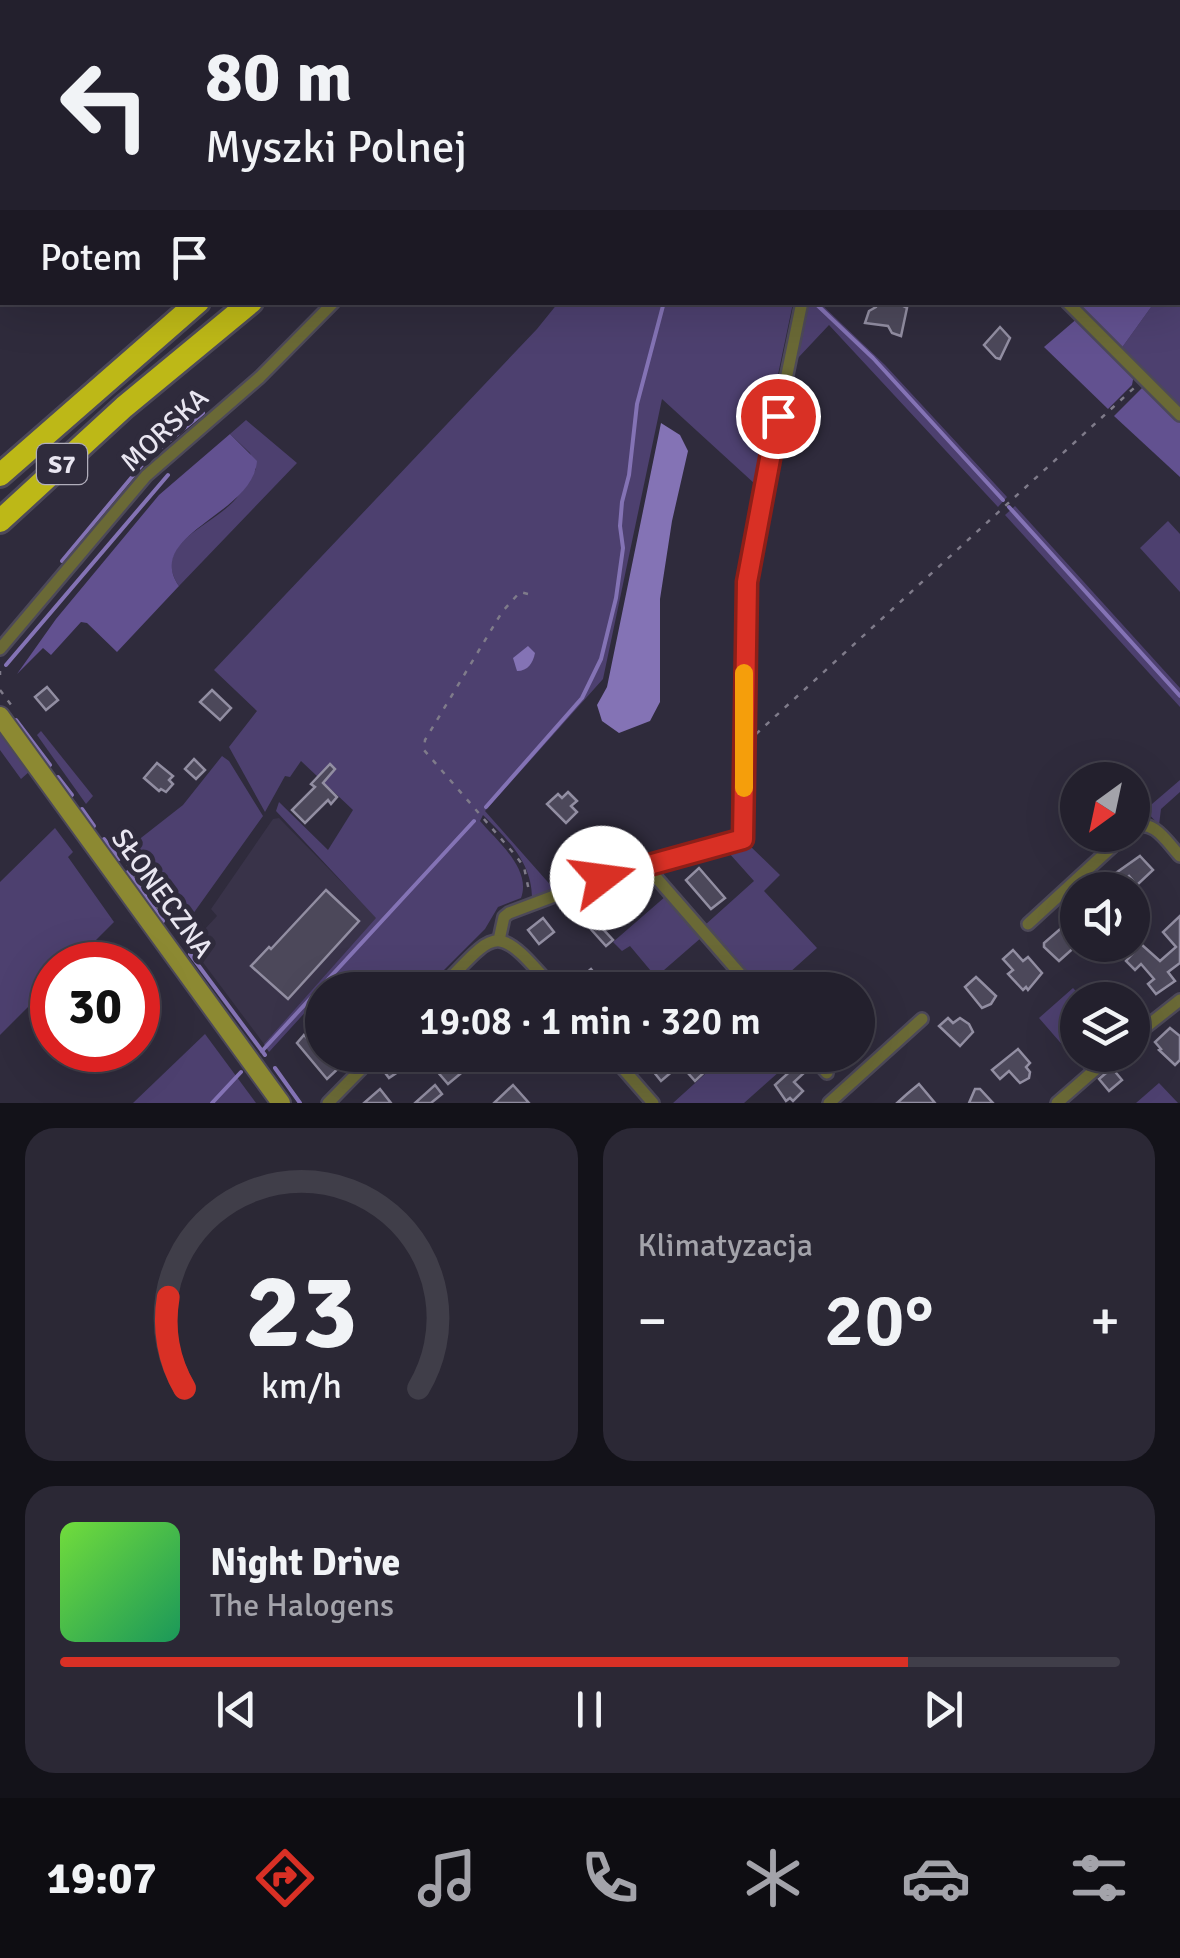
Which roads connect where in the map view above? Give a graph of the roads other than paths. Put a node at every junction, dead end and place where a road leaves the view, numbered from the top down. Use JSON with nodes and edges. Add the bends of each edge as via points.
{"nodes":[{"id":1,"x":195,"y":305,"type":"edge"},
{"id":2,"x":247,"y":305,"type":"edge"},
{"id":3,"x":331,"y":305,"type":"edge"},
{"id":4,"x":801,"y":305,"type":"edge"},
{"id":5,"x":1069,"y":305,"type":"edge"},
{"id":6,"x":1180,"y":415,"type":"edge"},
{"id":7,"x":0,"y":475,"type":"edge"},
{"id":8,"x":0,"y":521,"type":"edge"},
{"id":9,"x":0,"y":648,"type":"edge"},
{"id":10,"x":0,"y":716,"type":"edge"},
{"id":11,"x":1150,"y":826,"type":"edge"},
{"id":12,"x":1106,"y":852,"type":"edge"},
{"id":13,"x":1180,"y":856,"type":"edge"},
{"id":14,"x":647,"y":867,"type":"junction"},
{"id":15,"x":1028,"y":924,"type":"dead end"},
{"id":16,"x":499,"y":940,"type":"junction"},
{"id":17,"x":456,"y":972,"type":"edge"},
{"id":18,"x":539,"y":972,"type":"edge"},
{"id":19,"x":738,"y":972,"type":"edge"},
{"id":20,"x":1180,"y":1000,"type":"edge"},
{"id":21,"x":922,"y":1018,"type":"dead end"},
{"id":22,"x":1150,"y":1024,"type":"edge"},
{"id":23,"x":358,"y":1072,"type":"edge"},
{"id":24,"x":627,"y":1072,"type":"edge"},
{"id":25,"x":1093,"y":1072,"type":"edge"},
{"id":26,"x":282,"y":1103,"type":"edge"},
{"id":27,"x":328,"y":1103,"type":"edge"},
{"id":28,"x":653,"y":1103,"type":"edge"},
{"id":29,"x":829,"y":1103,"type":"edge"},
{"id":30,"x":1057,"y":1103,"type":"edge"}],
"edges":[{"from":1,"to":7,"type":"highway","number":"S7"},
{"from":2,"to":8,"type":"highway","number":"S7"},
{"from":3,"to":9,"type":"street","name":"MORSKA","via":[[260,378],[146,476]]},
{"from":4,"to":14,"type":"street","via":[[749,558],[743,839]]},
{"from":5,"to":6,"type":"street"},
{"from":10,"to":26,"type":"main road","name":"SŁONECZNA"},
{"from":11,"to":13,"type":"street"},
{"from":12,"to":15,"type":"street"},
{"from":14,"to":16,"type":"street","via":[[506,914]]},
{"from":14,"to":19,"type":"street"},
{"from":16,"to":17,"type":"street","via":[[482,945]]},
{"from":16,"to":18,"type":"street"},
{"from":20,"to":22,"type":"street"},
{"from":21,"to":29,"type":"street"},
{"from":23,"to":27,"type":"street"},
{"from":24,"to":28,"type":"street"},
{"from":25,"to":30,"type":"street"}]}
